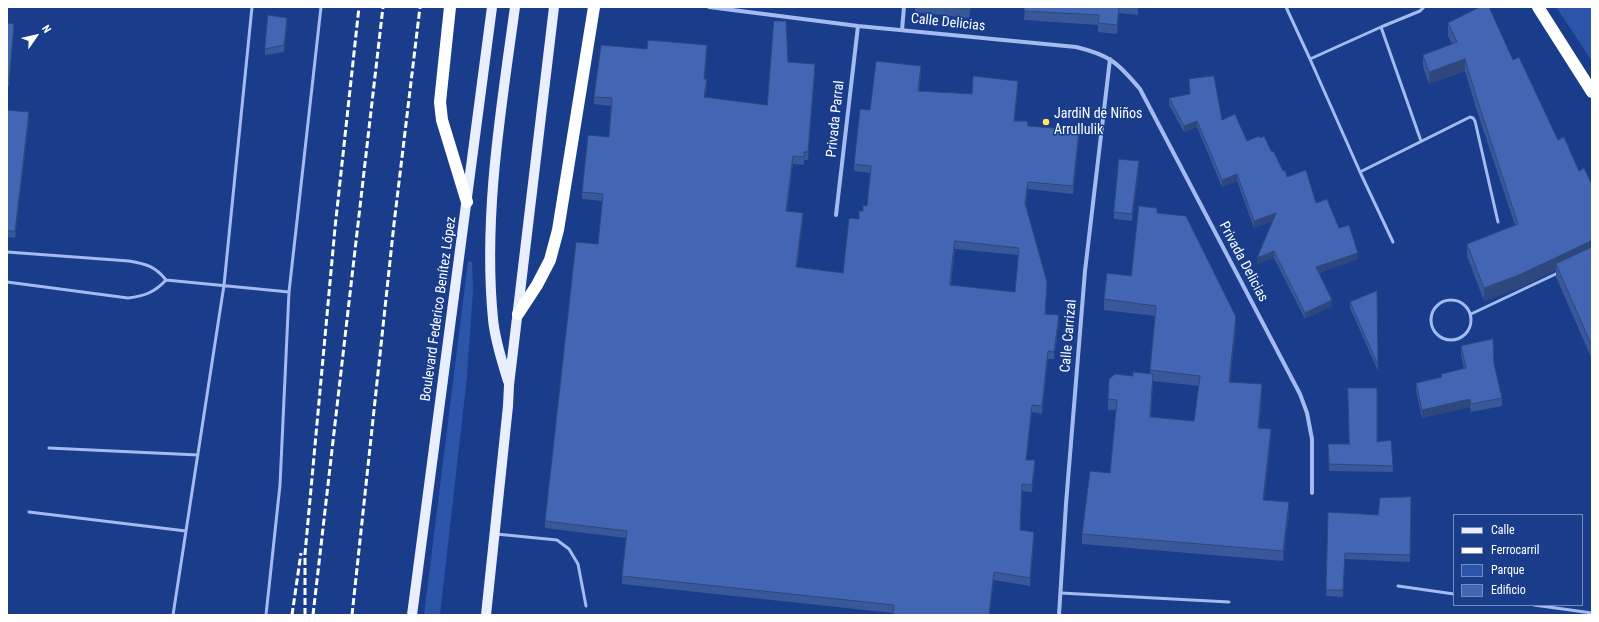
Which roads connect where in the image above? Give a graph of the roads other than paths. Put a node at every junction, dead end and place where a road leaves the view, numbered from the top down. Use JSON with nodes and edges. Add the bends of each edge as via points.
{"nodes":[{"id":1,"x":252,"y":7,"type":"edge"},
{"id":2,"x":321,"y":7,"type":"edge"},
{"id":3,"x":450,"y":7,"type":"edge"},
{"id":4,"x":492,"y":7,"type":"edge"},
{"id":5,"x":515,"y":7,"type":"edge"},
{"id":6,"x":554,"y":7,"type":"edge"},
{"id":7,"x":594,"y":7,"type":"edge"},
{"id":8,"x":709,"y":7,"type":"edge"},
{"id":9,"x":904,"y":7,"type":"edge"},
{"id":10,"x":1286,"y":7,"type":"edge"},
{"id":11,"x":1424,"y":7,"type":"edge"},
{"id":12,"x":1538,"y":7,"type":"edge"},
{"id":13,"x":858,"y":26,"type":"junction"},
{"id":14,"x":1381,"y":27,"type":"junction"},
{"id":15,"x":902,"y":30,"type":"junction"},
{"id":16,"x":1110,"y":59,"type":"junction"},
{"id":17,"x":1310,"y":59,"type":"junction"},
{"id":18,"x":1592,"y":92,"type":"edge"},
{"id":19,"x":1421,"y":141,"type":"junction"},
{"id":20,"x":1360,"y":172,"type":"junction"},
{"id":21,"x":467,"y":202,"type":"junction"},
{"id":22,"x":836,"y":215,"type":"dead end"},
{"id":23,"x":1498,"y":222,"type":"dead end"},
{"id":24,"x":1394,"y":242,"type":"dead end"},
{"id":25,"x":7,"y":252,"type":"edge"},
{"id":26,"x":1564,"y":270,"type":"edge"},
{"id":27,"x":166,"y":280,"type":"junction"},
{"id":28,"x":7,"y":282,"type":"edge"},
{"id":29,"x":224,"y":285,"type":"junction"},
{"id":30,"x":290,"y":292,"type":"junction"},
{"id":31,"x":518,"y":314,"type":"junction"},
{"id":32,"x":1471,"y":314,"type":"junction"},
{"id":33,"x":509,"y":385,"type":"junction"},
{"id":34,"x":49,"y":448,"type":"dead end"},
{"id":35,"x":198,"y":455,"type":"junction"},
{"id":36,"x":1312,"y":493,"type":"dead end"},
{"id":37,"x":29,"y":512,"type":"dead end"},
{"id":38,"x":186,"y":531,"type":"junction"},
{"id":39,"x":495,"y":534,"type":"junction"},
{"id":40,"x":1398,"y":586,"type":"dead end"},
{"id":41,"x":1061,"y":593,"type":"junction"},
{"id":42,"x":1453,"y":594,"type":"edge"},
{"id":43,"x":1229,"y":602,"type":"dead end"},
{"id":44,"x":586,"y":606,"type":"dead end"},
{"id":45,"x":1541,"y":606,"type":"edge"},
{"id":46,"x":1592,"y":613,"type":"edge"},
{"id":47,"x":173,"y":615,"type":"edge"},
{"id":48,"x":266,"y":615,"type":"edge"},
{"id":49,"x":412,"y":615,"type":"edge"},
{"id":50,"x":486,"y":615,"type":"edge"},
{"id":51,"x":1060,"y":615,"type":"edge"}],
"edges":[{"from":1,"to":29,"type":"lane"},
{"from":2,"to":30,"type":"lane"},
{"from":3,"to":21,"type":"highway","via":[[440,102],[442,120]]},
{"from":4,"to":21,"type":"main road","name":"Boulevard Federico Benítez López"},
{"from":5,"to":33,"type":"main road","via":[[492,185],[491,238],[493,320]]},
{"from":6,"to":31,"type":"main road"},
{"from":7,"to":31,"type":"highway","via":[[558,230],[550,260]]},
{"from":8,"to":13,"type":"street","name":"Calle Delicias"},
{"from":9,"to":15,"type":"street"},
{"from":10,"to":17,"type":"lane"},
{"from":11,"to":14,"type":"lane"},
{"from":12,"to":18,"type":"highway"},
{"from":13,"to":15,"type":"street","name":"Calle Delicias"},
{"from":13,"to":22,"type":"street","name":"Privada Parral"},
{"from":14,"to":17,"type":"lane"},
{"from":14,"to":19,"type":"lane"},
{"from":15,"to":16,"type":"street","name":"Calle Delicias","via":[[1076,47]]},
{"from":16,"to":36,"type":"street","name":"Privada Delicias","via":[[1124,70],[1140,89],[1300,394],[1308,413],[1312,439]]},
{"from":16,"to":41,"type":"street","name":"Calle Carrizal","via":[[1085,271]]},
{"from":17,"to":20,"type":"lane"},
{"from":19,"to":20,"type":"lane"},
{"from":19,"to":23,"type":"lane","via":[[1467,118],[1473,118]]},
{"from":20,"to":24,"type":"lane"},
{"from":21,"to":49,"type":"main road","name":"Boulevard Federico Benítez López"},
{"from":25,"to":27,"type":"lane","via":[[144,264],[155,268]]},
{"from":26,"to":32,"type":"lane"},
{"from":27,"to":28,"type":"lane","via":[[151,293],[128,298]]},
{"from":27,"to":29,"type":"lane"},
{"from":29,"to":30,"type":"lane"},
{"from":29,"to":35,"type":"lane"},
{"from":30,"to":48,"type":"lane","via":[[280,485]]},
{"from":31,"to":33,"type":"main road"},
{"from":32,"to":32,"type":"lane","via":[[1462,303],[1448,300],[1435,307],[1431,320],[1435,333],[1447,340],[1461,338],[1470,328]]},
{"from":33,"to":39,"type":"main road"},
{"from":34,"to":35,"type":"lane"},
{"from":35,"to":38,"type":"lane"},
{"from":37,"to":38,"type":"lane"},
{"from":38,"to":47,"type":"lane"},
{"from":39,"to":44,"type":"lane","via":[[557,540],[569,549],[578,564]]},
{"from":39,"to":50,"type":"main road"},
{"from":40,"to":42,"type":"lane"},
{"from":41,"to":43,"type":"lane"},
{"from":41,"to":51,"type":"street","name":"Calle Carrizal"},
{"from":45,"to":46,"type":"lane"}]}
